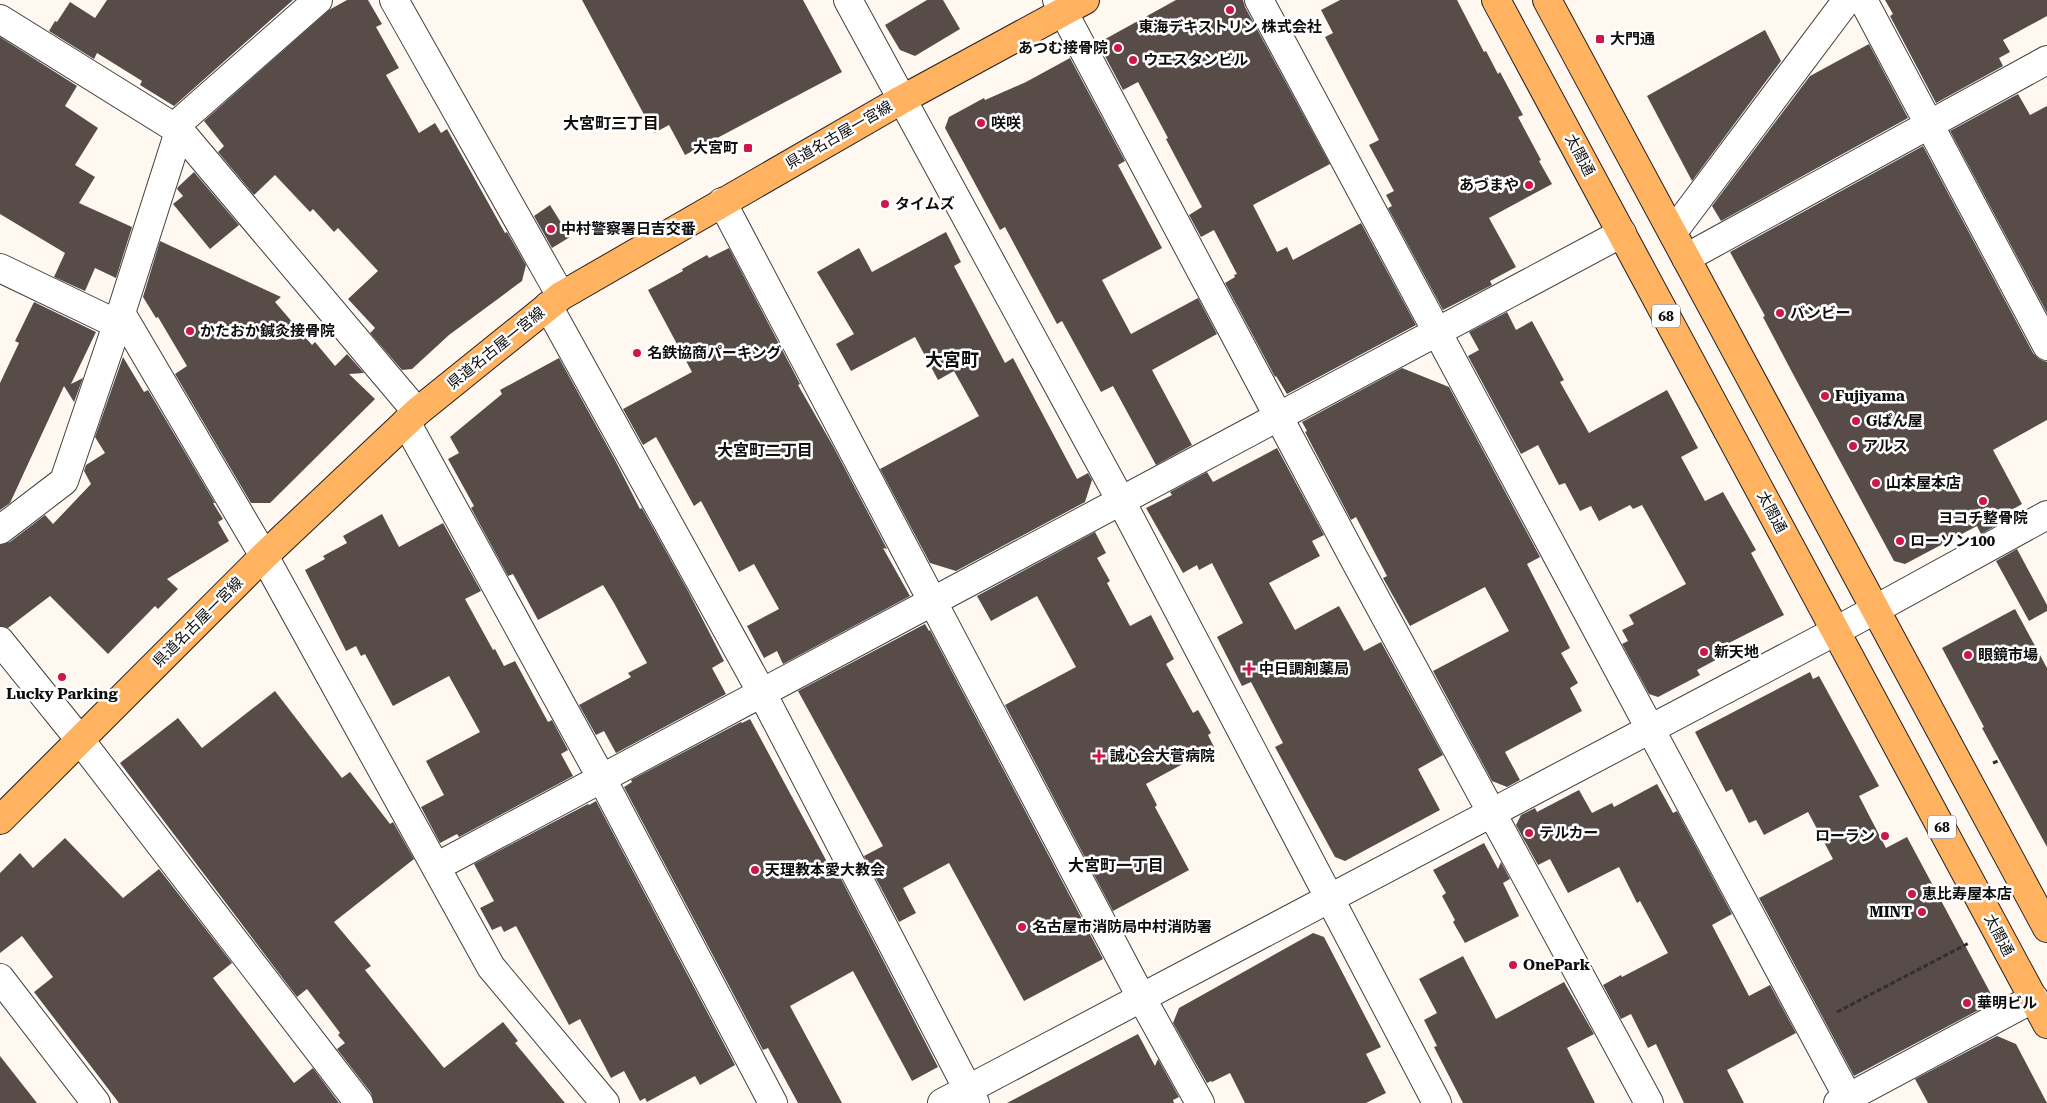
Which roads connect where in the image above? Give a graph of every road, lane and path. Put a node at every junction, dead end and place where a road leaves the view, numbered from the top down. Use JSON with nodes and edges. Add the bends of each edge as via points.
{"nodes":[{"id":1,"x":318,"y":0,"type":"edge"},
{"id":2,"x":394,"y":0,"type":"edge"},
{"id":3,"x":848,"y":0,"type":"edge"},
{"id":4,"x":1259,"y":0,"type":"edge"},
{"id":5,"x":1496,"y":0,"type":"edge"},
{"id":6,"x":1547,"y":0,"type":"edge"},
{"id":7,"x":1847,"y":0,"type":"edge"},
{"id":8,"x":1863,"y":0,"type":"edge"},
{"id":9,"x":1068,"y":4,"type":"edge"},
{"id":10,"x":0,"y":18,"type":"edge"},
{"id":11,"x":2047,"y":60,"type":"edge"},
{"id":12,"x":901,"y":100,"type":"junction"},
{"id":13,"x":1930,"y":124,"type":"junction"},
{"id":14,"x":180,"y":130,"type":"junction"},
{"id":15,"x":722,"y":202,"type":"junction"},
{"id":16,"x":1673,"y":232,"type":"junction"},
{"id":17,"x":1622,"y":234,"type":"junction"},
{"id":18,"x":1686,"y":258,"type":"junction"},
{"id":19,"x":0,"y":268,"type":"edge"},
{"id":20,"x":555,"y":302,"type":"junction"},
{"id":21,"x":119,"y":318,"type":"junction"},
{"id":22,"x":1437,"y":332,"type":"junction"},
{"id":23,"x":2047,"y":346,"type":"edge"},
{"id":24,"x":412,"y":417,"type":"junction"},
{"id":25,"x":1278,"y":417,"type":"junction"},
{"id":26,"x":1121,"y":501,"type":"junction"},
{"id":27,"x":2047,"y":516,"type":"edge"},
{"id":28,"x":0,"y":530,"type":"edge"},
{"id":29,"x":264,"y":556,"type":"junction"},
{"id":30,"x":933,"y":602,"type":"junction"},
{"id":31,"x":1876,"y":609,"type":"junction"},
{"id":32,"x":1836,"y":631,"type":"junction"},
{"id":33,"x":0,"y":641,"type":"edge"},
{"id":34,"x":762,"y":693,"type":"junction"},
{"id":35,"x":1651,"y":729,"type":"junction"},
{"id":36,"x":80,"y":740,"type":"junction"},
{"id":37,"x":602,"y":779,"type":"junction"},
{"id":38,"x":1491,"y":813,"type":"junction"},
{"id":39,"x":0,"y":820,"type":"edge"},
{"id":40,"x":436,"y":867,"type":"junction"},
{"id":41,"x":1330,"y":898,"type":"junction"},
{"id":42,"x":2047,"y":928,"type":"edge"},
{"id":43,"x":1996,"y":929,"type":"junction"},
{"id":44,"x":0,"y":978,"type":"edge"},
{"id":45,"x":1141,"y":997,"type":"junction"},
{"id":46,"x":2034,"y":998,"type":"junction"},
{"id":47,"x":2047,"y":1024,"type":"edge"},
{"id":48,"x":1810,"y":1026,"type":"junction"},
{"id":49,"x":972,"y":1096,"type":"edge"},
{"id":50,"x":1846,"y":1101,"type":"edge"},
{"id":51,"x":96,"y":1103,"type":"edge"},
{"id":52,"x":359,"y":1103,"type":"edge"},
{"id":53,"x":605,"y":1103,"type":"edge"},
{"id":54,"x":773,"y":1103,"type":"edge"},
{"id":55,"x":942,"y":1103,"type":"edge"},
{"id":56,"x":1200,"y":1103,"type":"edge"},
{"id":57,"x":1437,"y":1103,"type":"edge"},
{"id":58,"x":1649,"y":1103,"type":"edge"}],
"edges":[{"from":1,"to":14,"type":"street","via":[[183,119]]},
{"from":2,"to":20,"type":"street"},
{"from":3,"to":12,"type":"street"},
{"from":4,"to":22,"type":"street"},
{"from":5,"to":17,"type":"main road","name":"太閤通","number":"68"},
{"from":6,"to":16,"type":"main road"},
{"from":7,"to":16,"type":"street"},
{"from":8,"to":13,"type":"street"},
{"from":9,"to":12,"type":"main road","name":"県道名古屋一宮線"},
{"from":9,"to":25,"type":"street"},
{"from":10,"to":14,"type":"street"},
{"from":11,"to":13,"type":"street"},
{"from":12,"to":15,"type":"main road","name":"県道名古屋一宮線"},
{"from":12,"to":26,"type":"street"},
{"from":13,"to":18,"type":"street"},
{"from":13,"to":23,"type":"street"},
{"from":14,"to":21,"type":"street"},
{"from":14,"to":24,"type":"street"},
{"from":15,"to":20,"type":"main road","name":"県道名古屋一宮線"},
{"from":15,"to":30,"type":"street"},
{"from":16,"to":18,"type":"main road"},
{"from":17,"to":22,"type":"street"},
{"from":17,"to":32,"type":"main road","name":"太閤通","number":"68"},
{"from":18,"to":31,"type":"main road"},
{"from":19,"to":21,"type":"street"},
{"from":20,"to":24,"type":"main road","name":"県道名古屋一宮線"},
{"from":20,"to":34,"type":"street"},
{"from":21,"to":28,"type":"street","via":[[64,480]]},
{"from":21,"to":29,"type":"street"},
{"from":22,"to":25,"type":"street"},
{"from":22,"to":35,"type":"street"},
{"from":24,"to":29,"type":"main road","name":"県道名古屋一宮線"},
{"from":24,"to":37,"type":"street"},
{"from":25,"to":26,"type":"street"},
{"from":25,"to":38,"type":"street"},
{"from":26,"to":30,"type":"street"},
{"from":26,"to":41,"type":"street"},
{"from":27,"to":31,"type":"street"},
{"from":29,"to":36,"type":"main road","name":"県道名古屋一宮線"},
{"from":29,"to":40,"type":"street"},
{"from":30,"to":34,"type":"street"},
{"from":30,"to":45,"type":"street"},
{"from":31,"to":32,"type":"street"},
{"from":31,"to":42,"type":"main road"},
{"from":32,"to":35,"type":"street"},
{"from":32,"to":43,"type":"main road","name":"太閤通","number":"68"},
{"from":33,"to":36,"type":"street"},
{"from":34,"to":37,"type":"street"},
{"from":34,"to":49,"type":"street"},
{"from":35,"to":38,"type":"street"},
{"from":35,"to":48,"type":"street"},
{"from":36,"to":39,"type":"main road","name":"県道名古屋一宮線"},
{"from":36,"to":52,"type":"street"},
{"from":37,"to":40,"type":"street"},
{"from":37,"to":54,"type":"street"},
{"from":38,"to":41,"type":"street"},
{"from":38,"to":58,"type":"street"},
{"from":40,"to":53,"type":"street","via":[[491,967]]},
{"from":41,"to":45,"type":"street"},
{"from":41,"to":57,"type":"street"},
{"from":43,"to":46,"type":"main road","name":"太閤通","number":"68"},
{"from":43,"to":48,"type":"path"},
{"from":44,"to":51,"type":"street"},
{"from":45,"to":49,"type":"street"},
{"from":45,"to":56,"type":"street"},
{"from":46,"to":47,"type":"main road","name":"太閤通","number":"68"},
{"from":46,"to":50,"type":"street"},
{"from":48,"to":50,"type":"street"},
{"from":49,"to":55,"type":"street"}]}
